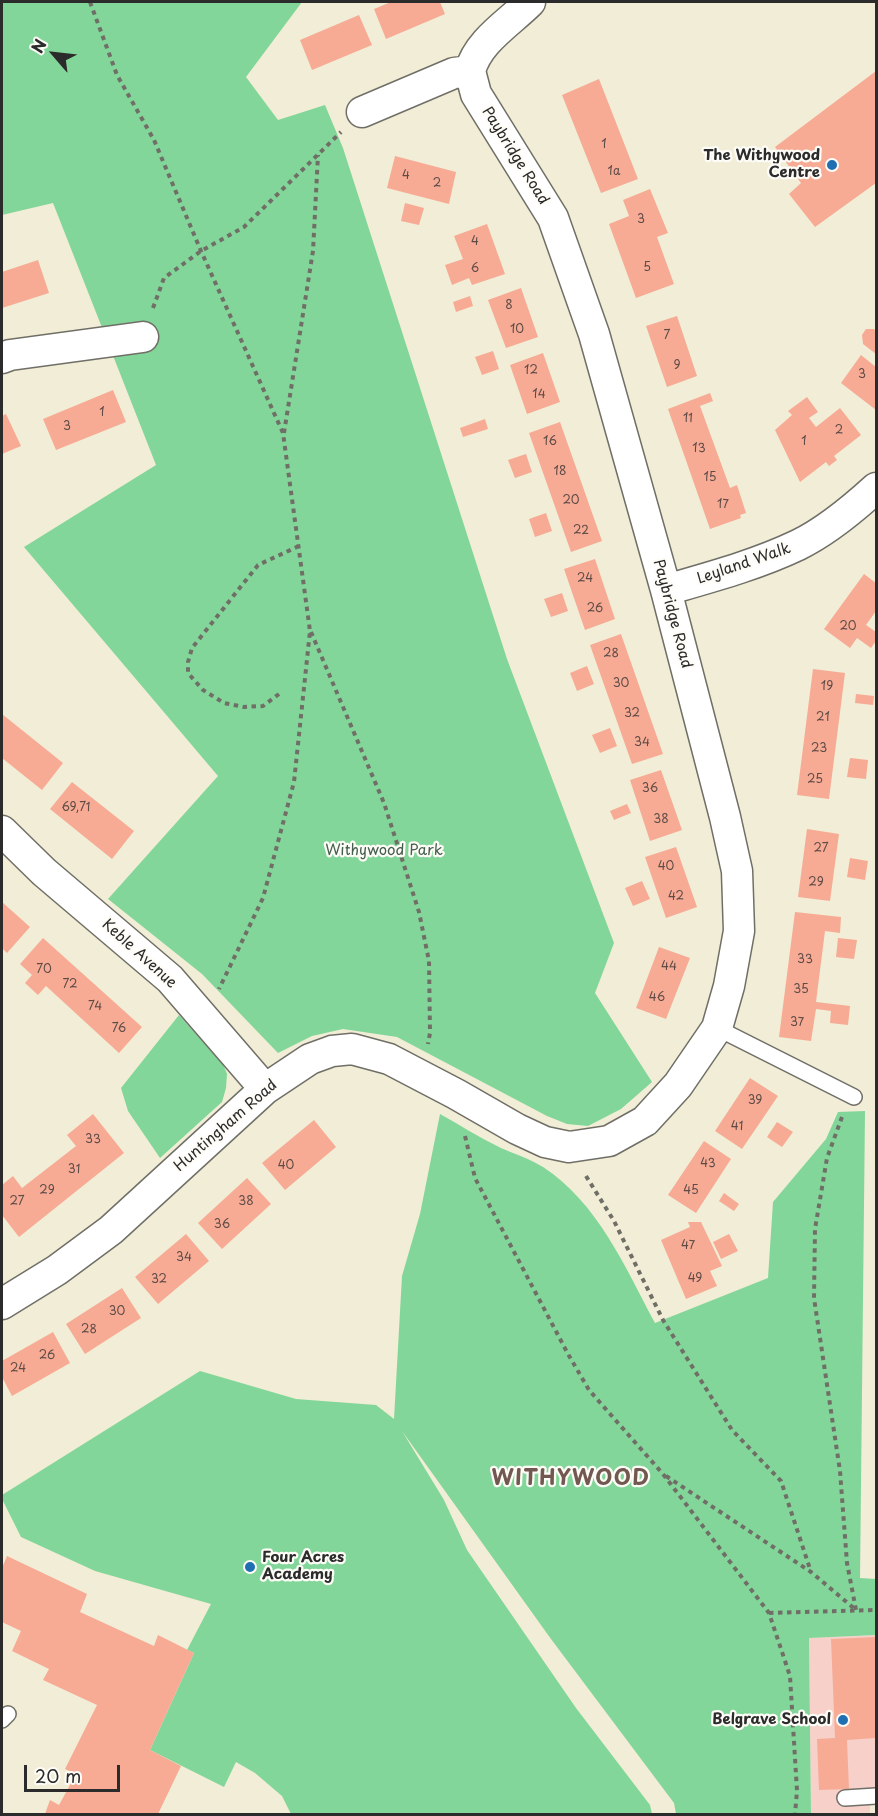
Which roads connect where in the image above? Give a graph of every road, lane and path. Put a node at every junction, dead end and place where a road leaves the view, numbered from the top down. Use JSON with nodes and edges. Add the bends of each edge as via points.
{"nodes":[{"id":1,"x":90,"y":2,"type":"edge"},
{"id":2,"x":530,"y":2,"type":"edge"},
{"id":3,"x":470,"y":71,"type":"junction"},
{"id":4,"x":362,"y":112,"type":"joint"},
{"id":5,"x":318,"y":154,"type":"junction"},
{"id":6,"x":201,"y":250,"type":"junction"},
{"id":7,"x":143,"y":337,"type":"joint"},
{"id":8,"x":2,"y":358,"type":"edge"},
{"id":9,"x":284,"y":433,"type":"junction"},
{"id":10,"x":876,"y":488,"type":"edge"},
{"id":11,"x":299,"y":546,"type":"junction"},
{"id":12,"x":666,"y":590,"type":"junction"},
{"id":13,"x":310,"y":631,"type":"junction"},
{"id":14,"x":279,"y":694,"type":"dead end"},
{"id":15,"x":2,"y":831,"type":"edge"},
{"id":16,"x":205,"y":1020,"type":"junction"},
{"id":17,"x":717,"y":1028,"type":"junction"},
{"id":18,"x":421,"y":1075,"type":"junction"},
{"id":19,"x":265,"y":1089,"type":"junction"},
{"id":20,"x":456,"y":1094,"type":"junction"},
{"id":21,"x":849,"y":1095,"type":"joint"},
{"id":22,"x":609,"y":1141,"type":"joint"},
{"id":23,"x":569,"y":1147,"type":"junction"},
{"id":24,"x":2,"y":1305,"type":"edge"},
{"id":25,"x":663,"y":1474,"type":"junction"},
{"id":26,"x":811,"y":1572,"type":"junction"},
{"id":27,"x":856,"y":1610,"type":"junction"},
{"id":28,"x":876,"y":1610,"type":"edge"},
{"id":29,"x":769,"y":1613,"type":"junction"},
{"id":30,"x":876,"y":1796,"type":"edge"},
{"id":31,"x":845,"y":1798,"type":"dead end"},
{"id":32,"x":795,"y":1815,"type":"edge"}],
"edges":[{"from":1,"to":6,"type":"path","via":[[117,75],[154,140]]},
{"from":2,"to":3,"type":"street","via":[[480,47]]},
{"from":3,"to":4,"type":"street","via":[[454,73]]},
{"from":3,"to":12,"type":"street","name":"Paybridge Road","via":[[476,93],[554,218],[594,334]]},
{"from":4,"to":5,"type":"path"},
{"from":5,"to":6,"type":"path","via":[[244,227]]},
{"from":5,"to":9,"type":"path","via":[[313,251]]},
{"from":6,"to":7,"type":"path","via":[[164,278]]},
{"from":6,"to":9,"type":"path"},
{"from":7,"to":8,"type":"street"},
{"from":9,"to":11,"type":"path"},
{"from":10,"to":12,"type":"street","name":"Leyland Walk","via":[[839,520],[800,544],[754,564]]},
{"from":11,"to":13,"type":"path"},
{"from":11,"to":14,"type":"path","via":[[258,565],[192,648],[188,662],[188,673],[203,690],[224,703],[263,706]]},
{"from":12,"to":17,"type":"street","name":"Paybridge Road","via":[[737,871],[739,931]]},
{"from":13,"to":16,"type":"path","via":[[294,782],[263,898]]},
{"from":13,"to":18,"type":"path","via":[[384,803],[419,912],[429,961],[430,1033]]},
{"from":15,"to":16,"type":"street","name":"Keble Avenue","via":[[44,872],[170,979]]},
{"from":16,"to":19,"type":"street","name":"Keble Avenue"},
{"from":17,"to":21,"type":"lane"},
{"from":17,"to":22,"type":"street","name":"Paybridge Road","via":[[678,1085],[645,1121]]},
{"from":18,"to":19,"type":"street","name":"Huntingham Road","via":[[389,1059],[352,1049],[310,1059]]},
{"from":18,"to":20,"type":"street","name":"Huntingham Road"},
{"from":19,"to":24,"type":"street","name":"Huntingham Road","via":[[111,1230]]},
{"from":20,"to":23,"type":"street","name":"Huntingham Road","via":[[517,1129],[545,1142]]},
{"from":20,"to":25,"type":"path","via":[[475,1178],[567,1354],[589,1390]]},
{"from":21,"to":27,"type":"path","via":[[827,1158],[815,1229],[814,1298]]},
{"from":22,"to":23,"type":"street","name":"Huntingham Road"},
{"from":23,"to":26,"type":"path","via":[[614,1221],[663,1320],[732,1430],[781,1481]]},
{"from":25,"to":26,"type":"path"},
{"from":25,"to":29,"type":"path"},
{"from":26,"to":27,"type":"path"},
{"from":27,"to":28,"type":"path"},
{"from":27,"to":29,"type":"path"},
{"from":29,"to":32,"type":"path","via":[[790,1676]]},
{"from":30,"to":31,"type":"lane"}]}
